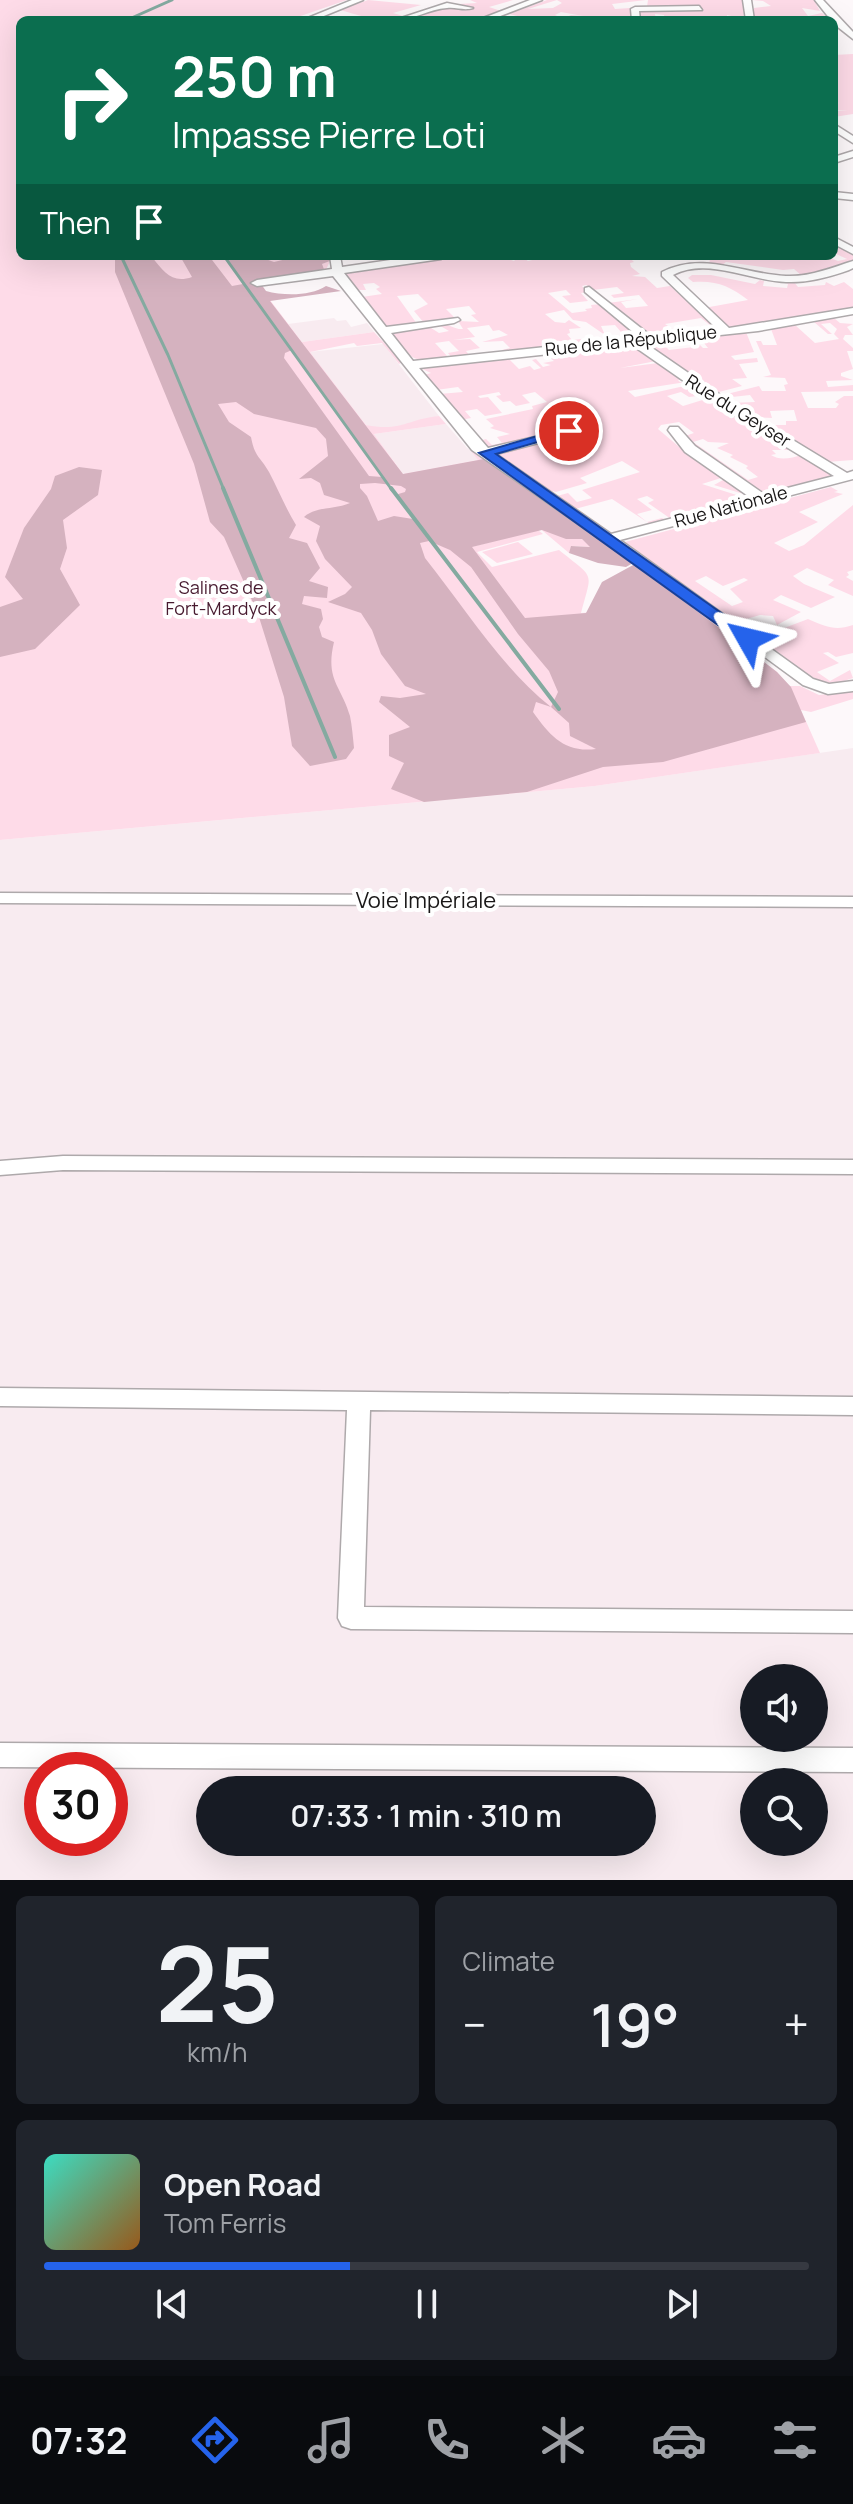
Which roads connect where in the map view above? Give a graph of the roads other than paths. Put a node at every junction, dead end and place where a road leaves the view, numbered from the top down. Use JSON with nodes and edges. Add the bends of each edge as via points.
{"nodes":[{"id":1,"x":359,"y":0,"type":"edge"},
{"id":2,"x":538,"y":0,"type":"edge"},
{"id":3,"x":819,"y":0,"type":"edge"},
{"id":4,"x":469,"y":8,"type":"dead end"},
{"id":5,"x":699,"y":8,"type":"dead end"},
{"id":6,"x":496,"y":15,"type":"joint"},
{"id":7,"x":317,"y":16,"type":"edge"},
{"id":8,"x":412,"y":16,"type":"edge"},
{"id":9,"x":500,"y":16,"type":"edge"},
{"id":10,"x":636,"y":16,"type":"edge"},
{"id":11,"x":832,"y":16,"type":"edge"},
{"id":12,"x":838,"y":23,"type":"edge"},
{"id":13,"x":853,"y":36,"type":"edge"},
{"id":14,"x":335,"y":260,"type":"edge"},
{"id":15,"x":414,"y":260,"type":"edge"},
{"id":16,"x":853,"y":264,"type":"edge"},
{"id":17,"x":336,"y":272,"type":"junction"},
{"id":18,"x":257,"y":283,"type":"dead end"},
{"id":19,"x":589,"y":290,"type":"dead end"},
{"id":20,"x":853,"y":311,"type":"edge"},
{"id":21,"x":454,"y":320,"type":"dead end"},
{"id":22,"x":381,"y":331,"type":"junction"},
{"id":23,"x":726,"y":331,"type":"junction"},
{"id":24,"x":648,"y":339,"type":"junction"},
{"id":25,"x":634,"y":341,"type":"junction"},
{"id":26,"x":409,"y":365,"type":"junction"},
{"id":27,"x":674,"y":430,"type":"dead end"},
{"id":28,"x":569,"y":431,"type":"dead end"},
{"id":29,"x":485,"y":453,"type":"junction"},
{"id":30,"x":849,"y":476,"type":"edge"},
{"id":31,"x":762,"y":499,"type":"junction"},
{"id":32,"x":609,"y":539,"type":"junction"},
{"id":33,"x":853,"y":686,"type":"edge"},
{"id":34,"x":0,"y":898,"type":"edge"},
{"id":35,"x":853,"y":902,"type":"edge"},
{"id":36,"x":853,"y":1167,"type":"edge"},
{"id":37,"x":0,"y":1168,"type":"edge"},
{"id":38,"x":0,"y":1397,"type":"edge"},
{"id":39,"x":359,"y":1402,"type":"junction"},
{"id":40,"x":853,"y":1406,"type":"edge"},
{"id":41,"x":853,"y":1622,"type":"edge"},
{"id":42,"x":0,"y":1755,"type":"edge"},
{"id":43,"x":853,"y":1760,"type":"edge"}],
"edges":[{"from":1,"to":7,"type":"street"},
{"from":2,"to":6,"type":"street"},
{"from":3,"to":11,"type":"street"},
{"from":4,"to":8,"type":"street","via":[[448,5]]},
{"from":5,"to":10,"type":"street","via":[[635,9]]},
{"from":6,"to":9,"type":"street"},
{"from":12,"to":13,"type":"street"},
{"from":14,"to":17,"type":"street"},
{"from":15,"to":17,"type":"street"},
{"from":16,"to":23,"type":"street","via":[[801,279],[692,264],[666,274]]},
{"from":17,"to":18,"type":"street"},
{"from":17,"to":22,"type":"street"},
{"from":19,"to":24,"type":"street"},
{"from":20,"to":23,"type":"street","name":"Rue de la République"},
{"from":21,"to":22,"type":"street"},
{"from":22,"to":26,"type":"street"},
{"from":23,"to":24,"type":"street","name":"Rue de la République"},
{"from":24,"to":25,"type":"street","name":"Rue de la République"},
{"from":25,"to":26,"type":"street","name":"Rue de la République"},
{"from":25,"to":30,"type":"street","name":"Rue du Geyser","via":[[728,406]]},
{"from":26,"to":29,"type":"street"},
{"from":27,"to":31,"type":"street","via":[[690,449]]},
{"from":28,"to":29,"type":"street"},
{"from":29,"to":32,"type":"street"},
{"from":30,"to":31,"type":"street","name":"Rue Nationale"},
{"from":31,"to":32,"type":"street","name":"Rue Nationale"},
{"from":32,"to":33,"type":"street","via":[[808,682],[833,690]]},
{"from":34,"to":35,"type":"street","name":"Voie Impériale"},
{"from":36,"to":37,"type":"street","via":[[55,1163]]},
{"from":38,"to":39,"type":"street"},
{"from":39,"to":40,"type":"street"},
{"from":39,"to":41,"type":"street","via":[[351,1618]]},
{"from":42,"to":43,"type":"street"}]}
